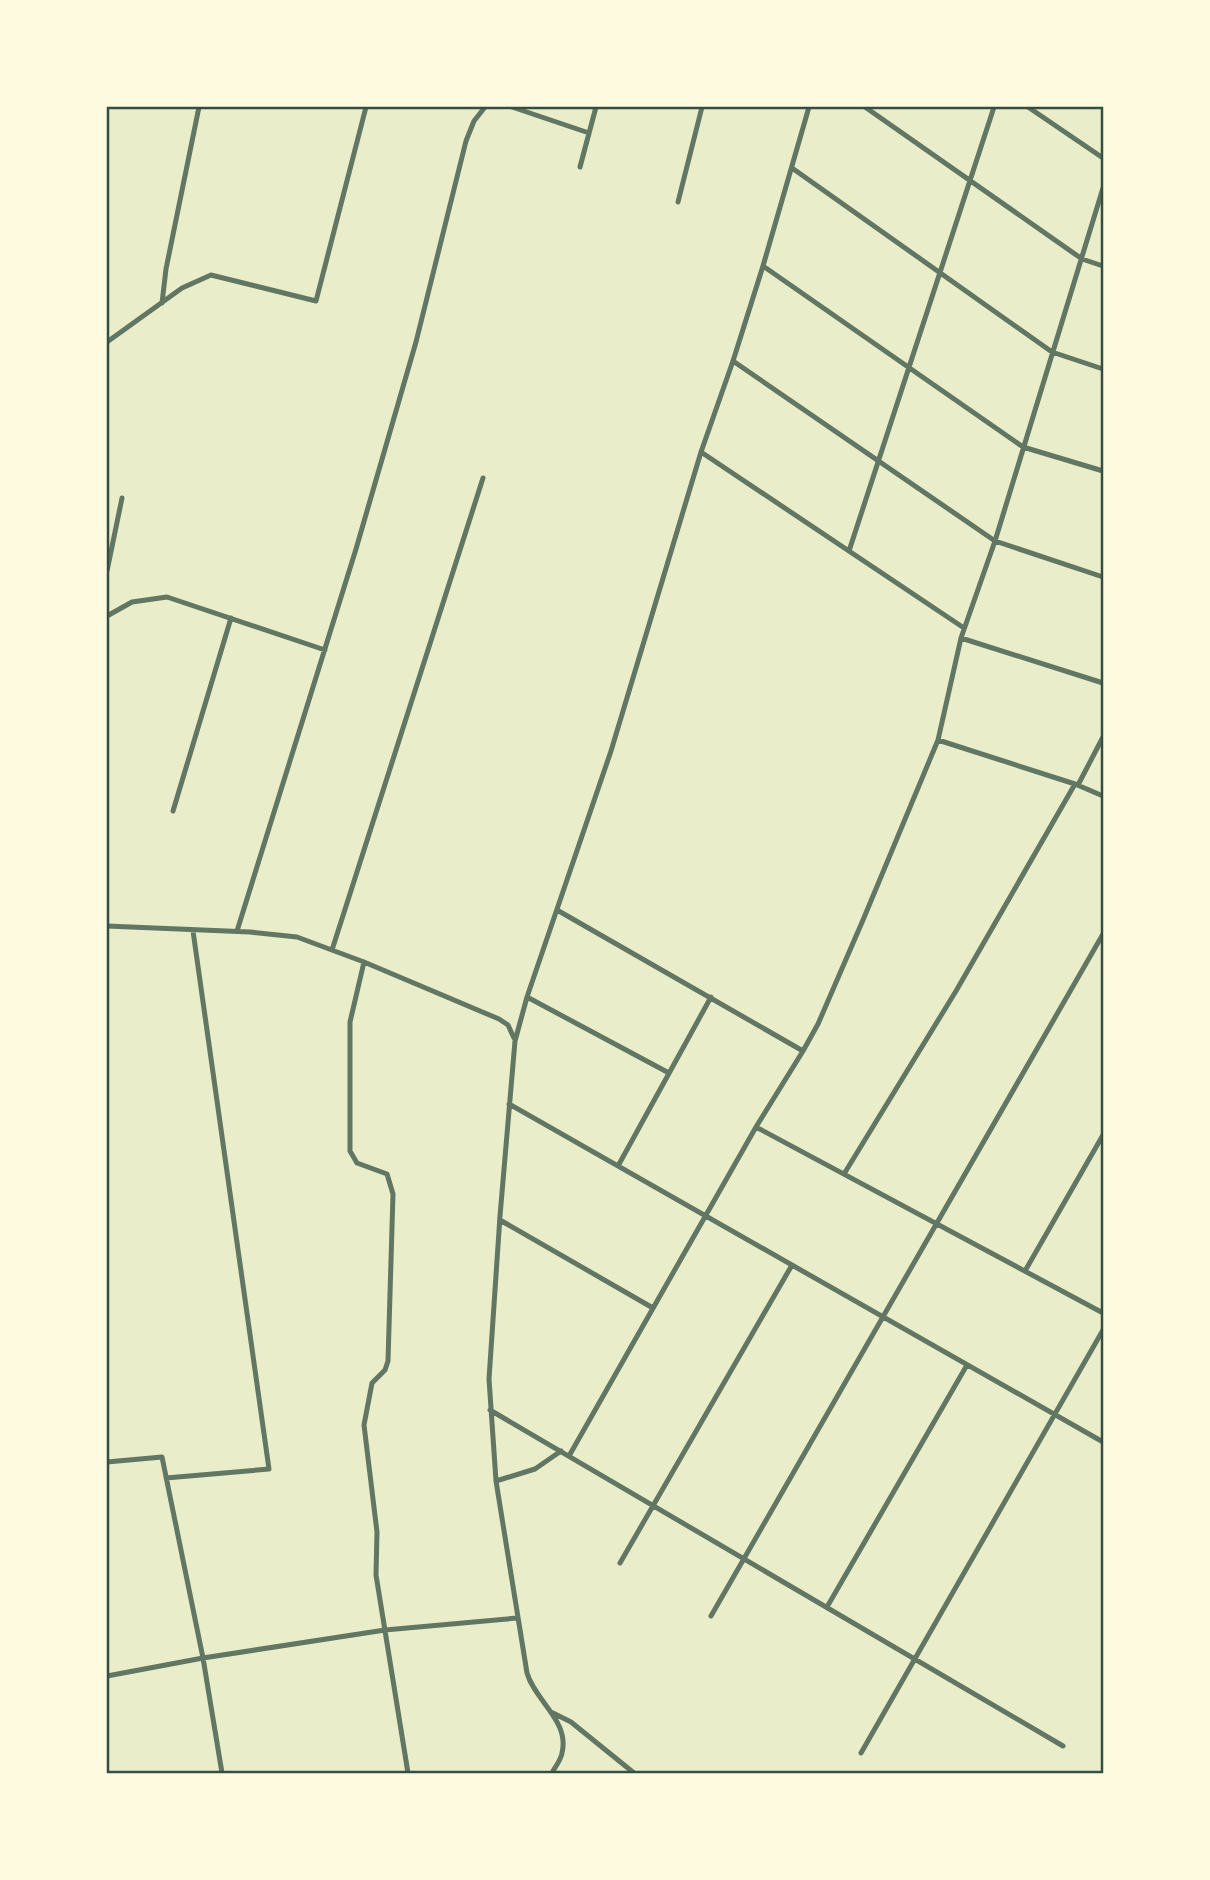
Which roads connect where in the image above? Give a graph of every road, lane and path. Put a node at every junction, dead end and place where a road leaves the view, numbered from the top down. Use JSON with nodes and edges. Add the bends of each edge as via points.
{"nodes":[{"id":1,"x":199,"y":107,"type":"edge"},
{"id":2,"x":366,"y":107,"type":"edge"},
{"id":3,"x":485,"y":107,"type":"edge"},
{"id":4,"x":512,"y":107,"type":"edge"},
{"id":5,"x":596,"y":107,"type":"edge"},
{"id":6,"x":702,"y":107,"type":"edge"},
{"id":7,"x":808,"y":107,"type":"edge"},
{"id":8,"x":865,"y":107,"type":"edge"},
{"id":9,"x":994,"y":107,"type":"edge"},
{"id":10,"x":1028,"y":107,"type":"edge"},
{"id":11,"x":589,"y":133,"type":"junction"},
{"id":12,"x":1103,"y":158,"type":"edge"},
{"id":13,"x":580,"y":167,"type":"dead end"},
{"id":14,"x":792,"y":168,"type":"junction"},
{"id":15,"x":970,"y":180,"type":"junction"},
{"id":16,"x":1103,"y":188,"type":"edge"},
{"id":17,"x":678,"y":202,"type":"dead end"},
{"id":18,"x":1082,"y":259,"type":"junction"},
{"id":19,"x":763,"y":266,"type":"junction"},
{"id":20,"x":1103,"y":266,"type":"edge"},
{"id":21,"x":940,"y":273,"type":"junction"},
{"id":22,"x":162,"y":303,"type":"junction"},
{"id":23,"x":107,"y":342,"type":"edge"},
{"id":24,"x":1052,"y":352,"type":"junction"},
{"id":25,"x":733,"y":361,"type":"junction"},
{"id":26,"x":908,"y":367,"type":"junction"},
{"id":27,"x":1103,"y":369,"type":"edge"},
{"id":28,"x":1023,"y":447,"type":"junction"},
{"id":29,"x":701,"y":452,"type":"junction"},
{"id":30,"x":879,"y":461,"type":"junction"},
{"id":31,"x":1103,"y":471,"type":"edge"},
{"id":32,"x":483,"y":478,"type":"dead end"},
{"id":33,"x":122,"y":498,"type":"dead end"},
{"id":34,"x":995,"y":541,"type":"junction"},
{"id":35,"x":849,"y":551,"type":"junction"},
{"id":36,"x":107,"y":571,"type":"edge"},
{"id":37,"x":1103,"y":577,"type":"edge"},
{"id":38,"x":107,"y":616,"type":"edge"},
{"id":39,"x":231,"y":618,"type":"junction"},
{"id":40,"x":964,"y":628,"type":"junction"},
{"id":41,"x":961,"y":638,"type":"junction"},
{"id":42,"x":325,"y":650,"type":"junction"},
{"id":43,"x":1103,"y":683,"type":"edge"},
{"id":44,"x":1103,"y":737,"type":"edge"},
{"id":45,"x":938,"y":740,"type":"junction"},
{"id":46,"x":1076,"y":784,"type":"junction"},
{"id":47,"x":1103,"y":796,"type":"edge"},
{"id":48,"x":173,"y":811,"type":"dead end"},
{"id":49,"x":557,"y":911,"type":"junction"},
{"id":50,"x":107,"y":926,"type":"edge"},
{"id":51,"x":194,"y":931,"type":"junction"},
{"id":52,"x":237,"y":931,"type":"junction"},
{"id":53,"x":1103,"y":934,"type":"edge"},
{"id":54,"x":332,"y":950,"type":"junction"},
{"id":55,"x":364,"y":962,"type":"junction"},
{"id":56,"x":527,"y":997,"type":"junction"},
{"id":57,"x":711,"y":997,"type":"junction"},
{"id":58,"x":515,"y":1041,"type":"junction"},
{"id":59,"x":803,"y":1051,"type":"junction"},
{"id":60,"x":669,"y":1073,"type":"junction"},
{"id":61,"x":509,"y":1104,"type":"junction"},
{"id":62,"x":756,"y":1127,"type":"junction"},
{"id":63,"x":1103,"y":1135,"type":"edge"},
{"id":64,"x":618,"y":1166,"type":"junction"},
{"id":65,"x":844,"y":1174,"type":"junction"},
{"id":66,"x":705,"y":1216,"type":"junction"},
{"id":67,"x":499,"y":1220,"type":"junction"},
{"id":68,"x":937,"y":1224,"type":"junction"},
{"id":69,"x":792,"y":1265,"type":"junction"},
{"id":70,"x":1025,"y":1271,"type":"junction"},
{"id":71,"x":653,"y":1308,"type":"junction"},
{"id":72,"x":1103,"y":1313,"type":"edge"},
{"id":73,"x":883,"y":1317,"type":"junction"},
{"id":74,"x":1103,"y":1331,"type":"edge"},
{"id":75,"x":967,"y":1365,"type":"junction"},
{"id":76,"x":490,"y":1410,"type":"junction"},
{"id":77,"x":1055,"y":1415,"type":"junction"},
{"id":78,"x":1103,"y":1442,"type":"edge"},
{"id":79,"x":561,"y":1451,"type":"junction"},
{"id":80,"x":569,"y":1456,"type":"junction"},
{"id":81,"x":107,"y":1462,"type":"edge"},
{"id":82,"x":166,"y":1478,"type":"junction"},
{"id":83,"x":496,"y":1481,"type":"junction"},
{"id":84,"x":653,"y":1505,"type":"junction"},
{"id":85,"x":744,"y":1559,"type":"junction"},
{"id":86,"x":620,"y":1563,"type":"dead end"},
{"id":87,"x":827,"y":1607,"type":"junction"},
{"id":88,"x":711,"y":1616,"type":"dead end"},
{"id":89,"x":517,"y":1618,"type":"junction"},
{"id":90,"x":385,"y":1630,"type":"junction"},
{"id":91,"x":203,"y":1658,"type":"junction"},
{"id":92,"x":915,"y":1659,"type":"junction"},
{"id":93,"x":107,"y":1676,"type":"edge"},
{"id":94,"x":551,"y":1712,"type":"junction"},
{"id":95,"x":1063,"y":1746,"type":"dead end"},
{"id":96,"x":861,"y":1753,"type":"dead end"},
{"id":97,"x":222,"y":1773,"type":"edge"},
{"id":98,"x":408,"y":1773,"type":"edge"},
{"id":99,"x":552,"y":1773,"type":"edge"},
{"id":100,"x":634,"y":1773,"type":"edge"}],
"edges":[{"from":1,"to":22,"type":"street"},
{"from":2,"to":22,"type":"street","via":[[316,301],[211,275]]},
{"from":3,"to":42,"type":"street","via":[[467,141],[416,342]]},
{"from":4,"to":11,"type":"street"},
{"from":5,"to":11,"type":"street"},
{"from":6,"to":17,"type":"street"},
{"from":7,"to":14,"type":"street"},
{"from":8,"to":15,"type":"street"},
{"from":9,"to":15,"type":"street"},
{"from":10,"to":12,"type":"street"},
{"from":11,"to":13,"type":"street"},
{"from":14,"to":19,"type":"street"},
{"from":14,"to":21,"type":"street"},
{"from":15,"to":18,"type":"street"},
{"from":15,"to":21,"type":"street"},
{"from":16,"to":18,"type":"street"},
{"from":18,"to":20,"type":"street"},
{"from":18,"to":24,"type":"street"},
{"from":19,"to":25,"type":"street"},
{"from":19,"to":26,"type":"street"},
{"from":21,"to":24,"type":"street"},
{"from":21,"to":26,"type":"street"},
{"from":22,"to":23,"type":"street"},
{"from":24,"to":27,"type":"street"},
{"from":24,"to":28,"type":"street"},
{"from":25,"to":29,"type":"street"},
{"from":25,"to":30,"type":"street"},
{"from":26,"to":28,"type":"street"},
{"from":26,"to":30,"type":"street"},
{"from":28,"to":31,"type":"street"},
{"from":28,"to":34,"type":"street"},
{"from":29,"to":35,"type":"street"},
{"from":29,"to":49,"type":"street","via":[[611,751]]},
{"from":30,"to":34,"type":"street"},
{"from":30,"to":35,"type":"street"},
{"from":32,"to":54,"type":"street"},
{"from":33,"to":36,"type":"street"},
{"from":34,"to":37,"type":"street"},
{"from":34,"to":40,"type":"street"},
{"from":35,"to":40,"type":"street"},
{"from":38,"to":39,"type":"street","via":[[132,602],[167,597]]},
{"from":39,"to":42,"type":"street"},
{"from":39,"to":48,"type":"street"},
{"from":40,"to":41,"type":"street"},
{"from":41,"to":43,"type":"street"},
{"from":41,"to":45,"type":"street"},
{"from":42,"to":52,"type":"street"},
{"from":44,"to":46,"type":"street"},
{"from":45,"to":46,"type":"street"},
{"from":45,"to":59,"type":"street"},
{"from":46,"to":47,"type":"street"},
{"from":46,"to":65,"type":"street"},
{"from":49,"to":56,"type":"street"},
{"from":49,"to":57,"type":"street"},
{"from":50,"to":51,"type":"street"},
{"from":51,"to":52,"type":"street"},
{"from":51,"to":82,"type":"street","via":[[269,1469]]},
{"from":52,"to":54,"type":"street","via":[[297,937]]},
{"from":53,"to":68,"type":"street"},
{"from":54,"to":55,"type":"street"},
{"from":55,"to":58,"type":"street","via":[[499,1019],[508,1025]]},
{"from":55,"to":90,"type":"street","via":[[350,1022],[349,1151],[357,1163],[387,1174],[393,1194],[388,1360],[372,1383],[364,1425],[377,1532],[375,1570]]},
{"from":56,"to":58,"type":"street"},
{"from":56,"to":60,"type":"street"},
{"from":57,"to":59,"type":"street"},
{"from":57,"to":60,"type":"street"},
{"from":58,"to":61,"type":"street"},
{"from":59,"to":62,"type":"street"},
{"from":60,"to":64,"type":"street"},
{"from":61,"to":64,"type":"street"},
{"from":61,"to":67,"type":"street"},
{"from":62,"to":65,"type":"street"},
{"from":62,"to":66,"type":"street"},
{"from":63,"to":70,"type":"street"},
{"from":64,"to":66,"type":"street"},
{"from":65,"to":68,"type":"street"},
{"from":66,"to":69,"type":"street"},
{"from":66,"to":71,"type":"street"},
{"from":67,"to":71,"type":"street"},
{"from":67,"to":76,"type":"street"},
{"from":68,"to":70,"type":"street"},
{"from":68,"to":73,"type":"street"},
{"from":69,"to":73,"type":"street"},
{"from":69,"to":84,"type":"street"},
{"from":70,"to":72,"type":"street"},
{"from":71,"to":80,"type":"street"},
{"from":73,"to":75,"type":"street"},
{"from":73,"to":85,"type":"street"},
{"from":74,"to":77,"type":"street"},
{"from":75,"to":77,"type":"street"},
{"from":75,"to":87,"type":"street"},
{"from":76,"to":79,"type":"street"},
{"from":76,"to":83,"type":"street"},
{"from":77,"to":78,"type":"street"},
{"from":77,"to":92,"type":"street"},
{"from":79,"to":80,"type":"street"},
{"from":79,"to":83,"type":"street","via":[[535,1469]]},
{"from":80,"to":84,"type":"street"},
{"from":81,"to":82,"type":"street","via":[[162,1457]]},
{"from":82,"to":91,"type":"street"},
{"from":83,"to":89,"type":"street"},
{"from":84,"to":85,"type":"street"},
{"from":84,"to":86,"type":"street"},
{"from":85,"to":87,"type":"street"},
{"from":85,"to":88,"type":"street"},
{"from":87,"to":92,"type":"street"},
{"from":89,"to":90,"type":"street"},
{"from":89,"to":94,"type":"street","via":[[529,1680]]},
{"from":90,"to":91,"type":"street"},
{"from":90,"to":98,"type":"street"},
{"from":91,"to":93,"type":"street"},
{"from":91,"to":97,"type":"street"},
{"from":92,"to":95,"type":"street"},
{"from":92,"to":96,"type":"street"},
{"from":94,"to":99,"type":"street","via":[[563,1740],[563,1752]]},
{"from":94,"to":100,"type":"street","via":[[571,1722]]}]}
